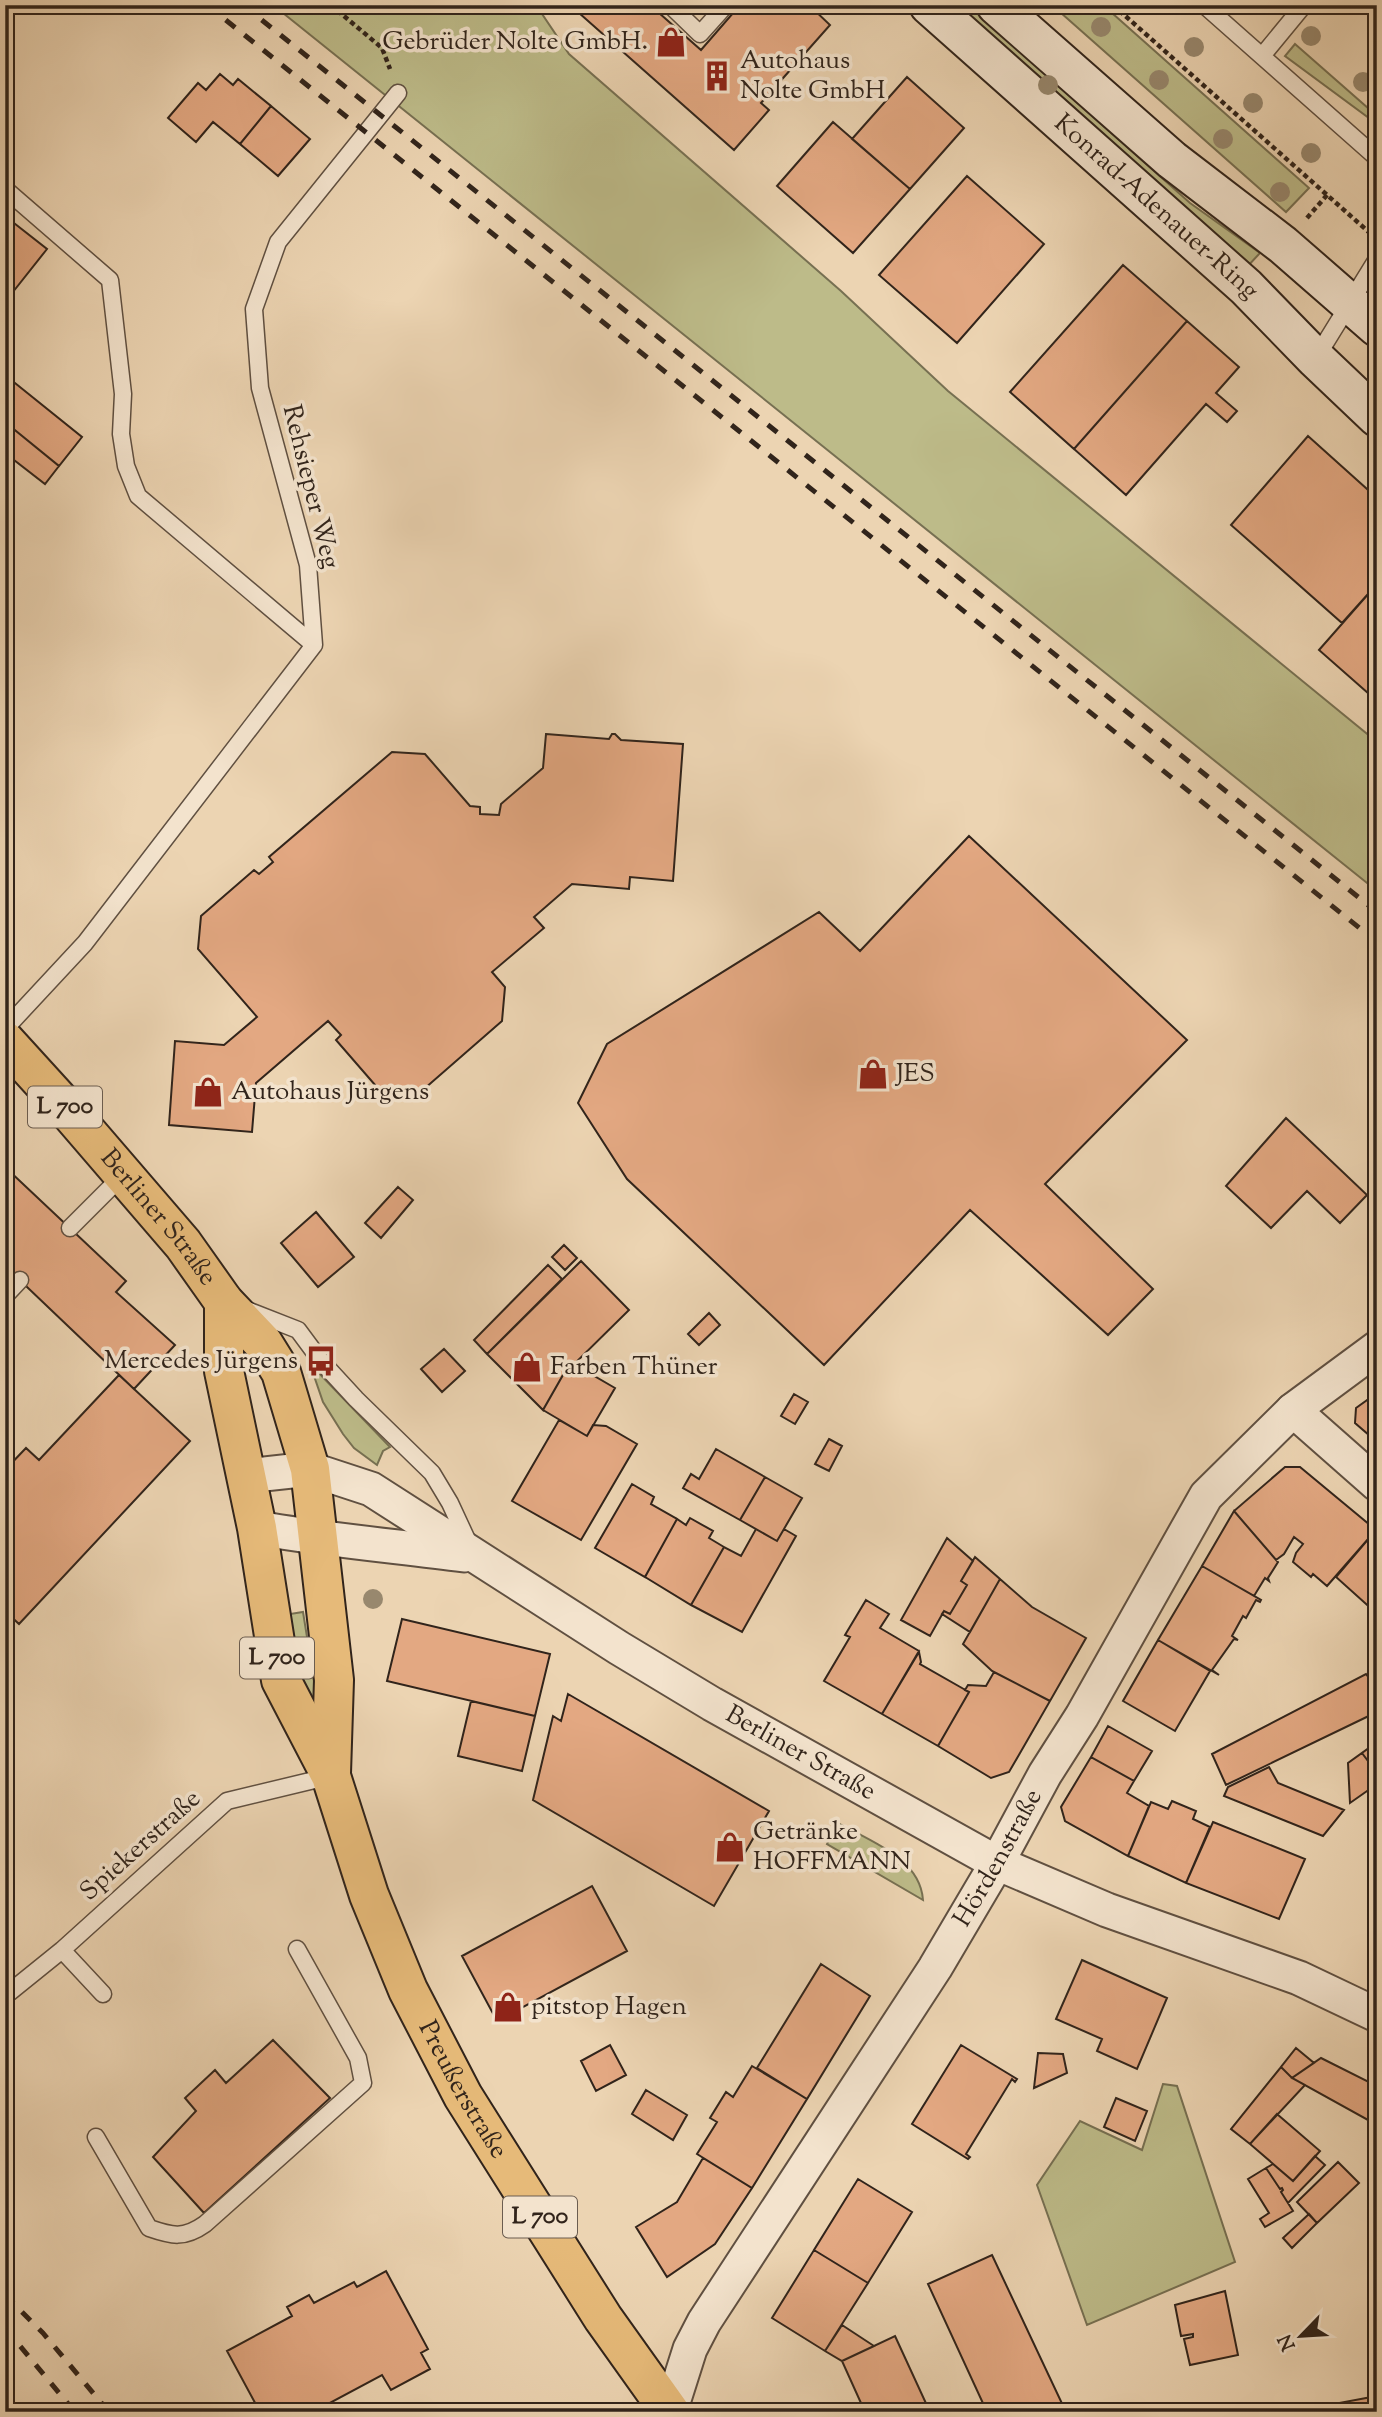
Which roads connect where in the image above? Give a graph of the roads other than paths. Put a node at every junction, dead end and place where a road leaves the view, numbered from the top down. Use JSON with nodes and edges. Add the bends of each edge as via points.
{"nodes":[{"id":1,"x":670,"y":5,"type":"edge"},
{"id":2,"x":726,"y":5,"type":"edge"},
{"id":3,"x":929,"y":5,"type":"edge"},
{"id":4,"x":996,"y":5,"type":"edge"},
{"id":5,"x":1204,"y":5,"type":"edge"},
{"id":6,"x":1304,"y":5,"type":"edge"},
{"id":7,"x":1262,"y":56,"type":"junction"},
{"id":8,"x":398,"y":93,"type":"road end"},
{"id":9,"x":1377,"y":158,"type":"edge"},
{"id":10,"x":5,"y":189,"type":"edge"},
{"id":11,"x":1377,"y":259,"type":"edge"},
{"id":12,"x":1364,"y":316,"type":"edge"},
{"id":13,"x":1316,"y":359,"type":"junction"},
{"id":14,"x":1377,"y":417,"type":"edge"},
{"id":15,"x":314,"y":645,"type":"junction"},
{"id":16,"x":5,"y":1029,"type":"edge"},
{"id":17,"x":5,"y":1041,"type":"edge"},
{"id":18,"x":123,"y":1175,"type":"junction"},
{"id":19,"x":70,"y":1228,"type":"dead end"},
{"id":20,"x":20,"y":1280,"type":"dead end"},
{"id":21,"x":5,"y":1296,"type":"edge"},
{"id":22,"x":224,"y":1302,"type":"junction"},
{"id":23,"x":1377,"y":1348,"type":"edge"},
{"id":24,"x":1293,"y":1410,"type":"junction"},
{"id":25,"x":310,"y":1469,"type":"junction"},
{"id":26,"x":247,"y":1476,"type":"junction"},
{"id":27,"x":1377,"y":1484,"type":"edge"},
{"id":28,"x":257,"y":1528,"type":"junction"},
{"id":29,"x":318,"y":1538,"type":"junction"},
{"id":30,"x":474,"y":1556,"type":"junction"},
{"id":31,"x":331,"y":1776,"type":"junction"},
{"id":32,"x":998,"y":1863,"type":"junction"},
{"id":33,"x":297,"y":1949,"type":"dead end"},
{"id":34,"x":62,"y":1950,"type":"junction"},
{"id":35,"x":103,"y":1994,"type":"dead end"},
{"id":36,"x":5,"y":1996,"type":"edge"},
{"id":37,"x":1377,"y":2015,"type":"edge"},
{"id":38,"x":96,"y":2137,"type":"dead end"},
{"id":39,"x":670,"y":2412,"type":"edge"}],
"edges":[{"from":1,"to":2,"type":"lane","via":[[700,34]]},
{"from":3,"to":13,"type":"street","name":"Konrad-Adenauer-Ring","via":[[1246,287]]},
{"from":4,"to":12,"type":"street","name":"Konrad-Adenauer-Ring","via":[[1172,160],[1283,245]]},
{"from":5,"to":7,"type":"lane"},
{"from":6,"to":7,"type":"lane"},
{"from":7,"to":9,"type":"lane"},
{"from":8,"to":15,"type":"lane","name":"Rehsieper Weg","via":[[278,242],[254,309],[260,388],[309,565]]},
{"from":10,"to":15,"type":"lane","via":[[110,280],[122,394],[121,434],[126,466],[138,496]]},
{"from":11,"to":12,"type":"lane"},
{"from":12,"to":13,"type":"lane"},
{"from":13,"to":14,"type":"street","name":"Konrad-Adenauer-Ring"},
{"from":15,"to":16,"type":"lane","via":[[85,943]]},
{"from":17,"to":18,"type":"main road","name":"Berliner Straße","number":"L 700"},
{"from":18,"to":19,"type":"lane"},
{"from":18,"to":22,"type":"main road","name":"Berliner Straße","number":"L 700","via":[[183,1244]]},
{"from":20,"to":21,"type":"lane"},
{"from":22,"to":25,"type":"main road","name":"Berliner Straße","number":"L 700","via":[[263,1343],[281,1372]]},
{"from":22,"to":26,"type":"main road","name":"Berliner Straße","number":"L 700","via":[[224,1371]]},
{"from":22,"to":30,"type":"lane","via":[[298,1330],[356,1399],[432,1473]]},
{"from":23,"to":24,"type":"street","name":"Hördenstraße"},
{"from":24,"to":27,"type":"street"},
{"from":24,"to":32,"type":"street","name":"Hördenstraße","via":[[1206,1496]]},
{"from":25,"to":26,"type":"street","name":"Berliner Straße"},
{"from":25,"to":29,"type":"main road","name":"Berliner Straße","number":"L 700"},
{"from":25,"to":30,"type":"street","name":"Berliner Straße","via":[[371,1489]]},
{"from":26,"to":28,"type":"main road","name":"Berliner Straße","number":"L 700"},
{"from":28,"to":29,"type":"street","name":"Berliner Straße"},
{"from":28,"to":31,"type":"main road","name":"Preußerstraße","number":"L 700","via":[[281,1680]]},
{"from":29,"to":30,"type":"street","name":"Berliner Straße"},
{"from":29,"to":31,"type":"main road","name":"Preußerstraße","number":"L 700","via":[[334,1681]]},
{"from":30,"to":32,"type":"street","name":"Berliner Straße","via":[[712,1703]]},
{"from":31,"to":34,"type":"lane","name":"Spiekerstraße","via":[[227,1801]]},
{"from":31,"to":39,"type":"main road","name":"Preußerstraße","number":"L 700","via":[[369,1895],[442,2058],[603,2318]]},
{"from":32,"to":37,"type":"street","name":"Berliner Straße","via":[[1107,1910],[1299,1978]]},
{"from":32,"to":39,"type":"street","name":"Hördenstraße","via":[[704,2322],[690,2349]]},
{"from":33,"to":38,"type":"lane","via":[[358,2058],[363,2083],[193,2232],[172,2235],[149,2228]]},
{"from":34,"to":35,"type":"lane"},
{"from":34,"to":36,"type":"lane","name":"Spiekerstraße"}]}
